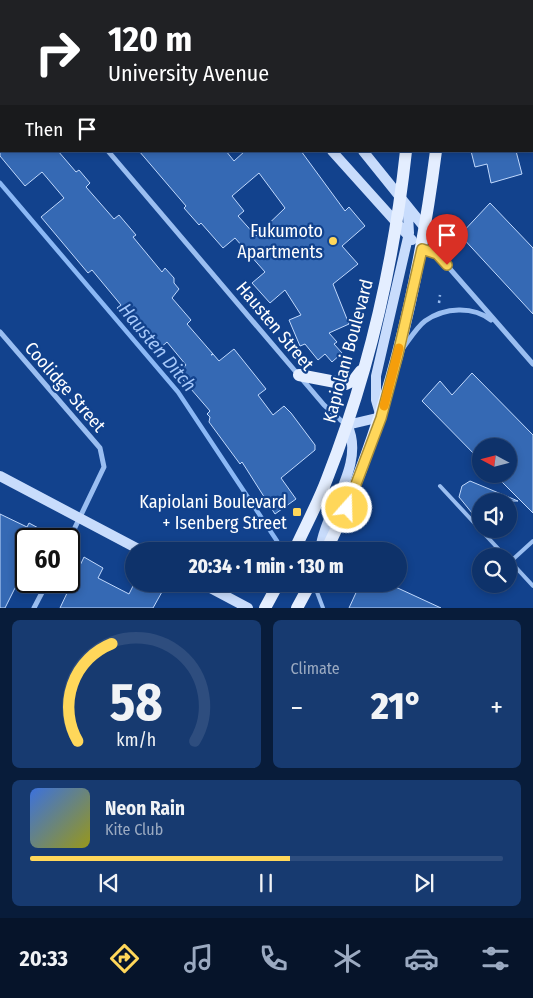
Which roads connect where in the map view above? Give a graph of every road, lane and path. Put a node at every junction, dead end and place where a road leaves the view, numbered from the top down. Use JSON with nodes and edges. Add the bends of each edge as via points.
{"nodes":[{"id":1,"x":109,"y":152,"type":"edge"},
{"id":2,"x":333,"y":152,"type":"edge"},
{"id":3,"x":364,"y":152,"type":"edge"},
{"id":4,"x":406,"y":152,"type":"edge"},
{"id":5,"x":436,"y":152,"type":"edge"},
{"id":6,"x":400,"y":198,"type":"junction"},
{"id":7,"x":396,"y":225,"type":"junction"},
{"id":8,"x":425,"y":228,"type":"junction"},
{"id":9,"x":408,"y":237,"type":"junction"},
{"id":10,"x":422,"y":249,"type":"junction"},
{"id":11,"x":437,"y":254,"type":"junction"},
{"id":12,"x":501,"y":329,"type":"junction"},
{"id":13,"x":0,"y":332,"type":"edge"},
{"id":14,"x":398,"y":354,"type":"junction"},
{"id":15,"x":533,"y":364,"type":"edge"},
{"id":16,"x":362,"y":369,"type":"junction"},
{"id":17,"x":299,"y":375,"type":"junction"},
{"id":18,"x":381,"y":418,"type":"junction"},
{"id":19,"x":346,"y":425,"type":"junction"},
{"id":20,"x":0,"y":476,"type":"edge"},
{"id":21,"x":440,"y":486,"type":"dead end"},
{"id":22,"x":80,"y":518,"type":"junction"},
{"id":23,"x":75,"y":528,"type":"edge"},
{"id":24,"x":533,"y":541,"type":"edge"},
{"id":25,"x":125,"y":542,"type":"edge"},
{"id":26,"x":298,"y":542,"type":"edge"},
{"id":27,"x":323,"y":542,"type":"edge"},
{"id":28,"x":330,"y":542,"type":"edge"},
{"id":29,"x":498,"y":548,"type":"edge"},
{"id":30,"x":517,"y":555,"type":"edge"},
{"id":31,"x":517,"y":569,"type":"edge"},
{"id":32,"x":533,"y":586,"type":"edge"},
{"id":33,"x":218,"y":592,"type":"edge"},
{"id":34,"x":274,"y":592,"type":"edge"},
{"id":35,"x":305,"y":592,"type":"edge"},
{"id":36,"x":317,"y":592,"type":"edge"},
{"id":37,"x":42,"y":593,"type":"edge"},
{"id":38,"x":295,"y":606,"type":"edge"},
{"id":39,"x":34,"y":608,"type":"edge"},
{"id":40,"x":248,"y":608,"type":"edge"},
{"id":41,"x":265,"y":608,"type":"edge"},
{"id":42,"x":323,"y":608,"type":"edge"}],
"edges":[{"from":1,"to":17,"type":"street","name":"Hausten Street"},
{"from":2,"to":7,"type":"main road"},
{"from":3,"to":6,"type":"main road"},
{"from":4,"to":6,"type":"main road","name":"Kapiolani Boulevard"},
{"from":5,"to":8,"type":"main road"},
{"from":6,"to":7,"type":"main road","name":"Kapiolani Boulevard"},
{"from":6,"to":8,"type":"main road"},
{"from":6,"to":9,"type":"main road","via":[[409,221]]},
{"from":7,"to":9,"type":"main road"},
{"from":7,"to":16,"type":"main road","name":"Kapiolani Boulevard"},
{"from":8,"to":10,"type":"main road"},
{"from":8,"to":11,"type":"street"},
{"from":9,"to":10,"type":"main road"},
{"from":9,"to":18,"type":"main road","via":[[376,376],[376,400]]},
{"from":10,"to":11,"type":"street"},
{"from":10,"to":14,"type":"main road"},
{"from":11,"to":12,"type":"street"},
{"from":12,"to":14,"type":"street","via":[[482,313],[470,309],[446,312],[425,321]]},
{"from":12,"to":15,"type":"street"},
{"from":13,"to":22,"type":"street","name":"Coolidge Street","via":[[100,448],[104,467]]},
{"from":14,"to":18,"type":"main road"},
{"from":16,"to":17,"type":"main road","via":[[354,380],[346,384]]},
{"from":16,"to":19,"type":"main road","name":"Kapiolani Boulevard"},
{"from":17,"to":19,"type":"street","name":"Hausten Street"},
{"from":18,"to":19,"type":"main road"},
{"from":18,"to":28,"type":"main road","via":[[347,508]]},
{"from":19,"to":26,"type":"main road","name":"Kapiolani Boulevard","via":[[327,480]]},
{"from":19,"to":27,"type":"main road","via":[[352,436],[352,454]]},
{"from":20,"to":22,"type":"main road"},
{"from":21,"to":29,"type":"lane"},
{"from":22,"to":23,"type":"street","name":"Coolidge Street"},
{"from":22,"to":25,"type":"main road"},
{"from":24,"to":30,"type":"lane"},
{"from":31,"to":32,"type":"lane"},
{"from":33,"to":40,"type":"main road"},
{"from":34,"to":41,"type":"main road"},
{"from":35,"to":38,"type":"main road"},
{"from":36,"to":42,"type":"lane"},
{"from":37,"to":39,"type":"street"}]}
